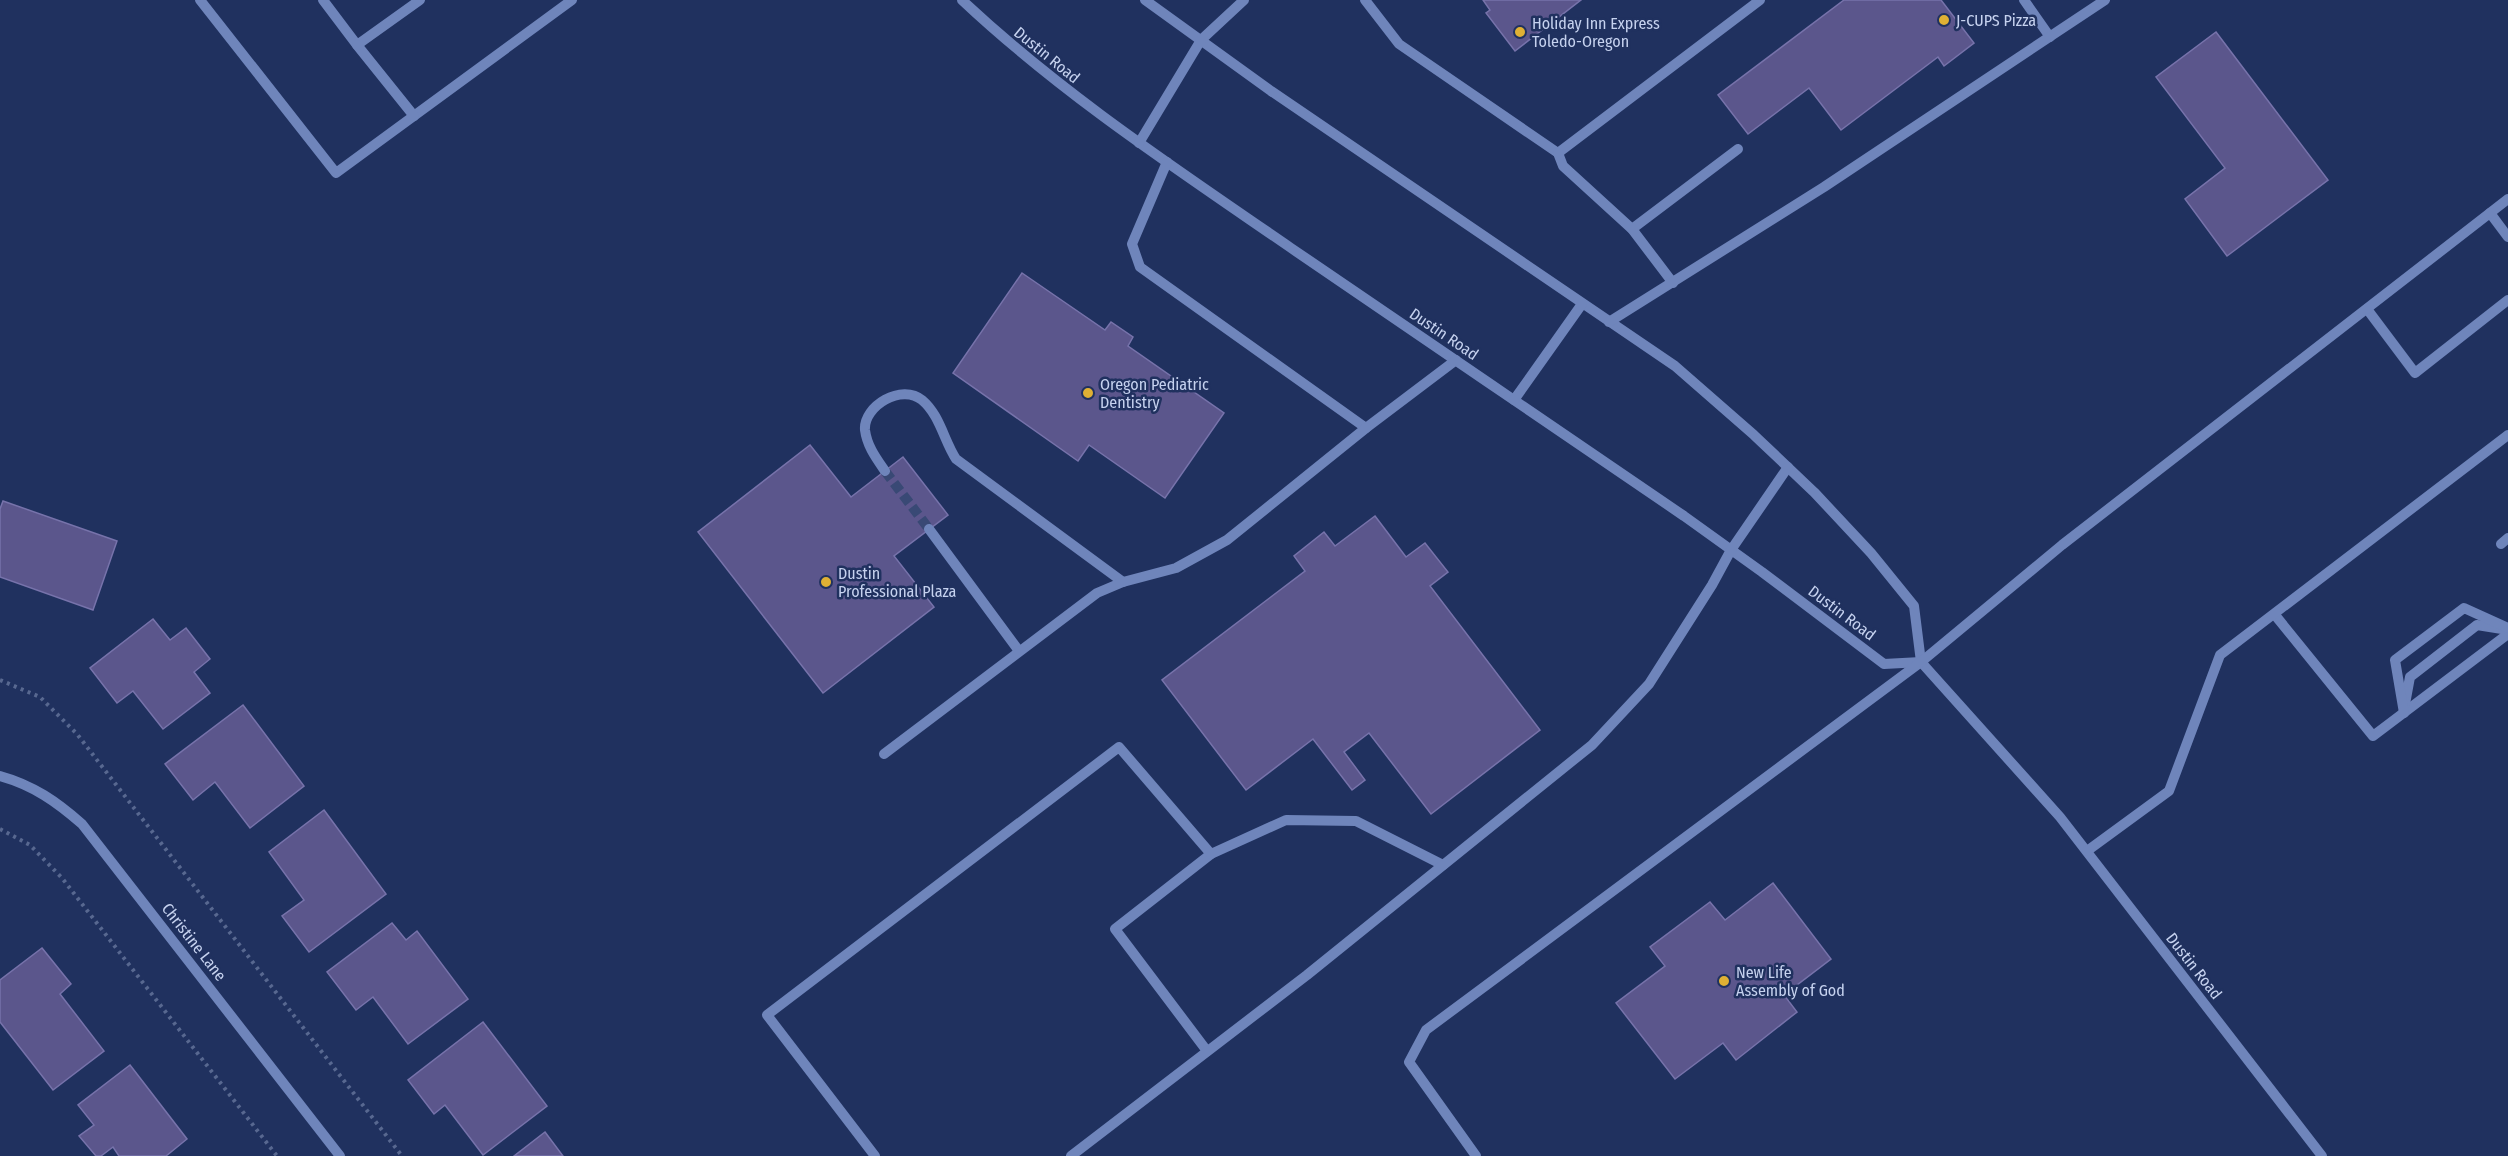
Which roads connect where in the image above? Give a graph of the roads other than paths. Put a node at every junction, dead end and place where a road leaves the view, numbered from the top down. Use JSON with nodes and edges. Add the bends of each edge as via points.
{"nodes":[{"id":1,"x":323,"y":0,"type":"edge"},
{"id":2,"x":420,"y":0,"type":"edge"},
{"id":3,"x":572,"y":0,"type":"edge"},
{"id":4,"x":962,"y":0,"type":"edge"},
{"id":5,"x":1145,"y":0,"type":"edge"},
{"id":6,"x":1244,"y":0,"type":"edge"},
{"id":7,"x":1365,"y":0,"type":"edge"},
{"id":8,"x":1760,"y":0,"type":"edge"},
{"id":9,"x":2024,"y":0,"type":"edge"},
{"id":10,"x":2106,"y":0,"type":"edge"},
{"id":11,"x":204,"y":1,"type":"edge"},
{"id":12,"x":2050,"y":37,"type":"junction"},
{"id":13,"x":1201,"y":40,"type":"junction"},
{"id":14,"x":357,"y":45,"type":"junction"},
{"id":15,"x":414,"y":116,"type":"junction"},
{"id":16,"x":1139,"y":142,"type":"junction"},
{"id":17,"x":1738,"y":149,"type":"dead end"},
{"id":18,"x":1558,"y":153,"type":"junction"},
{"id":19,"x":1167,"y":162,"type":"junction"},
{"id":20,"x":2508,"y":199,"type":"edge"},
{"id":21,"x":2490,"y":213,"type":"junction"},
{"id":22,"x":1632,"y":229,"type":"junction"},
{"id":23,"x":2508,"y":237,"type":"edge"},
{"id":24,"x":1673,"y":284,"type":"junction"},
{"id":25,"x":2508,"y":300,"type":"edge"},
{"id":26,"x":1582,"y":304,"type":"junction"},
{"id":27,"x":2367,"y":309,"type":"junction"},
{"id":28,"x":1609,"y":322,"type":"junction"},
{"id":29,"x":1456,"y":360,"type":"junction"},
{"id":30,"x":1514,"y":400,"type":"junction"},
{"id":31,"x":1366,"y":428,"type":"junction"},
{"id":32,"x":2508,"y":435,"type":"edge"},
{"id":33,"x":1788,"y":467,"type":"junction"},
{"id":34,"x":885,"y":471,"type":"tunnel mouth"},
{"id":35,"x":929,"y":529,"type":"tunnel mouth"},
{"id":36,"x":1731,"y":549,"type":"junction"},
{"id":37,"x":1123,"y":582,"type":"junction"},
{"id":38,"x":2275,"y":615,"type":"junction"},
{"id":39,"x":2508,"y":631,"type":"edge"},
{"id":40,"x":1019,"y":651,"type":"junction"},
{"id":41,"x":1921,"y":662,"type":"junction"},
{"id":42,"x":2404,"y":713,"type":"junction"},
{"id":43,"x":884,"y":754,"type":"dead end"},
{"id":44,"x":0,"y":776,"type":"edge"},
{"id":45,"x":2087,"y":851,"type":"junction"},
{"id":46,"x":1211,"y":854,"type":"junction"},
{"id":47,"x":1443,"y":865,"type":"junction"},
{"id":48,"x":1207,"y":1051,"type":"junction"},
{"id":49,"x":340,"y":1156,"type":"edge"},
{"id":50,"x":875,"y":1156,"type":"edge"},
{"id":51,"x":1071,"y":1156,"type":"edge"},
{"id":52,"x":1476,"y":1156,"type":"edge"},
{"id":53,"x":2322,"y":1156,"type":"edge"}],
"edges":[{"from":1,"to":14,"type":"street"},
{"from":2,"to":14,"type":"street"},
{"from":3,"to":15,"type":"street"},
{"from":4,"to":16,"type":"street","name":"Dustin Road","via":[[1074,96]]},
{"from":5,"to":13,"type":"street"},
{"from":6,"to":13,"type":"street"},
{"from":7,"to":18,"type":"street","via":[[1399,44]]},
{"from":8,"to":18,"type":"street"},
{"from":9,"to":12,"type":"street"},
{"from":10,"to":12,"type":"street"},
{"from":11,"to":15,"type":"street","via":[[336,173]]},
{"from":12,"to":24,"type":"street"},
{"from":13,"to":16,"type":"street"},
{"from":13,"to":26,"type":"street"},
{"from":14,"to":15,"type":"street"},
{"from":16,"to":19,"type":"street","name":"Dustin Road"},
{"from":17,"to":22,"type":"street"},
{"from":18,"to":22,"type":"street","via":[[1563,166]]},
{"from":19,"to":29,"type":"street","name":"Dustin Road"},
{"from":19,"to":31,"type":"street","via":[[1132,244],[1140,267]]},
{"from":20,"to":21,"type":"street"},
{"from":21,"to":23,"type":"street"},
{"from":21,"to":27,"type":"street"},
{"from":22,"to":24,"type":"street"},
{"from":24,"to":28,"type":"street"},
{"from":25,"to":27,"type":"street","via":[[2415,373]]},
{"from":26,"to":28,"type":"street"},
{"from":26,"to":30,"type":"street"},
{"from":27,"to":41,"type":"street","via":[[2062,545]]},
{"from":28,"to":33,"type":"street","via":[[1675,366]]},
{"from":29,"to":30,"type":"street","name":"Dustin Road"},
{"from":29,"to":31,"type":"street"},
{"from":30,"to":36,"type":"street","name":"Dustin Road"},
{"from":31,"to":37,"type":"street","via":[[1227,540],[1176,568]]},
{"from":32,"to":38,"type":"street"},
{"from":33,"to":36,"type":"street"},
{"from":33,"to":41,"type":"street","via":[[1871,553],[1914,606]]},
{"from":34,"to":37,"type":"street","via":[[871,452],[865,428],[869,414],[892,395],[908,392],[932,412],[956,459]]},
{"from":35,"to":40,"type":"street"},
{"from":36,"to":41,"type":"street","name":"Dustin Road","via":[[1884,664]]},
{"from":36,"to":47,"type":"street","via":[[1649,684],[1592,745]]},
{"from":37,"to":40,"type":"street","via":[[1096,593]]},
{"from":38,"to":42,"type":"street","via":[[2373,736]]},
{"from":38,"to":45,"type":"street","via":[[2220,655],[2169,791]]},
{"from":39,"to":42,"type":"street"},
{"from":39,"to":42,"type":"street","via":[[2477,625],[2410,677]]},
{"from":39,"to":42,"type":"street","via":[[2464,608],[2395,660]]},
{"from":40,"to":43,"type":"street"},
{"from":41,"to":45,"type":"street","name":"Dustin Road"},
{"from":41,"to":52,"type":"street","via":[[1426,1030],[1409,1062]]},
{"from":44,"to":49,"type":"street","name":"Christine Lane","via":[[35,789],[82,824]]},
{"from":45,"to":53,"type":"street","name":"Dustin Road"},
{"from":46,"to":47,"type":"street","via":[[1286,820],[1356,820]]},
{"from":46,"to":48,"type":"street","via":[[1115,929]]},
{"from":46,"to":50,"type":"street","via":[[1119,747],[766,1015]]},
{"from":47,"to":48,"type":"street"},
{"from":48,"to":51,"type":"street"}]}
